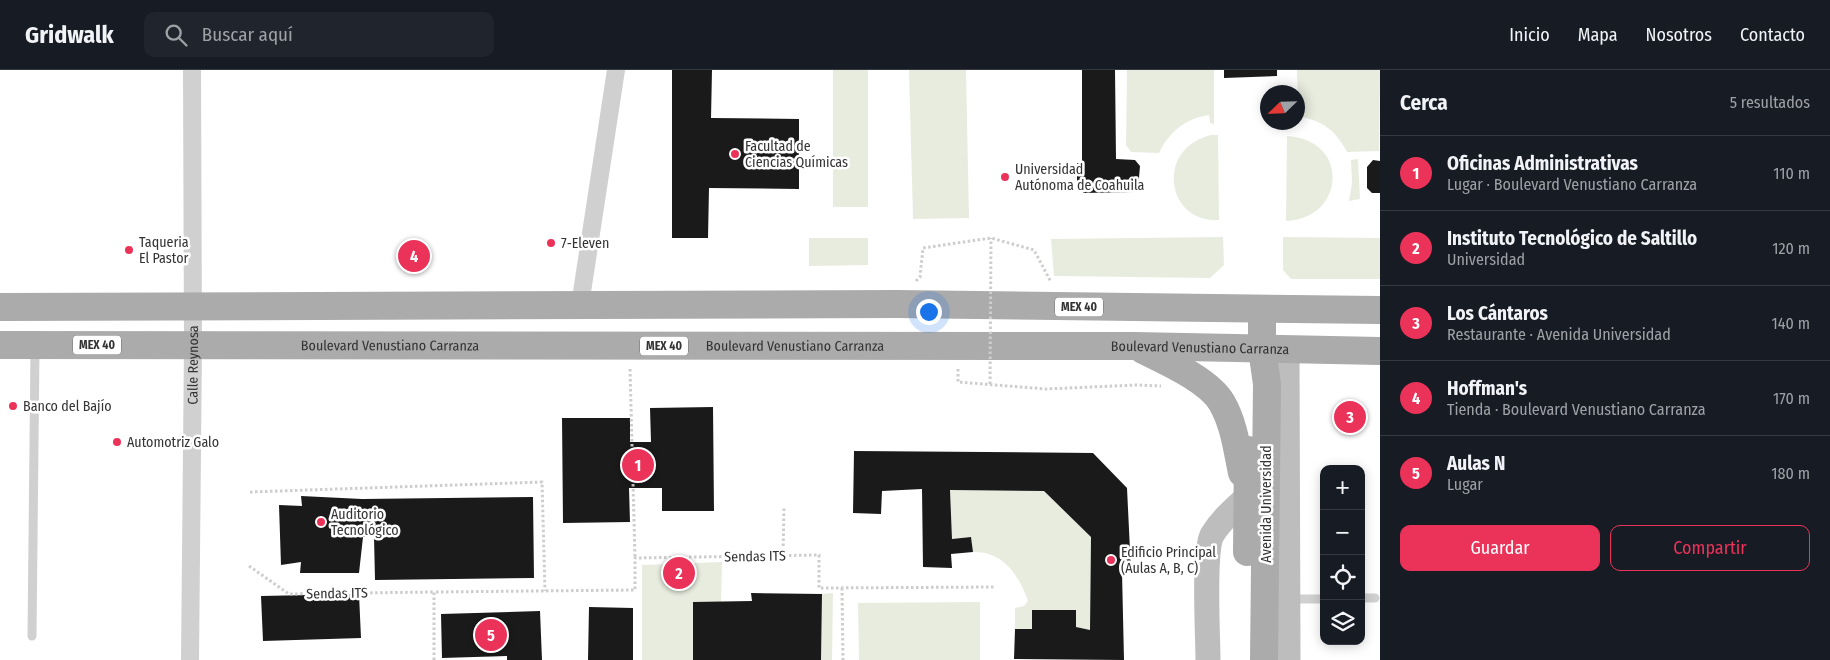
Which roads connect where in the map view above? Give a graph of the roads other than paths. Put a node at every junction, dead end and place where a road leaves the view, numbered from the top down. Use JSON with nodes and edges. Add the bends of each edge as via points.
{"nodes":[{"id":1,"x":192,"y":70,"type":"edge"},
{"id":2,"x":616,"y":70,"type":"edge"},
{"id":3,"x":193,"y":305,"type":"junction"},
{"id":4,"x":580,"y":305,"type":"junction"},
{"id":5,"x":0,"y":306,"type":"edge"},
{"id":6,"x":1262,"y":309,"type":"junction"},
{"id":7,"x":1380,"y":310,"type":"edge"},
{"id":8,"x":193,"y":344,"type":"junction"},
{"id":9,"x":0,"y":345,"type":"edge"},
{"id":10,"x":35,"y":345,"type":"junction"},
{"id":11,"x":1135,"y":346,"type":"junction"},
{"id":12,"x":1274,"y":349,"type":"junction"},
{"id":13,"x":1380,"y":351,"type":"edge"},
{"id":14,"x":1246,"y":498,"type":"junction"},
{"id":15,"x":1365,"y":598,"type":"edge"},
{"id":16,"x":1375,"y":598,"type":"dead end"},
{"id":17,"x":1288,"y":599,"type":"junction"},
{"id":18,"x":1320,"y":599,"type":"edge"},
{"id":19,"x":32,"y":636,"type":"dead end"},
{"id":20,"x":190,"y":660,"type":"edge"},
{"id":21,"x":1208,"y":660,"type":"edge"},
{"id":22,"x":1248,"y":660,"type":"edge"},
{"id":23,"x":1264,"y":660,"type":"edge"},
{"id":24,"x":1288,"y":660,"type":"edge"}],
"edges":[{"from":1,"to":3,"type":"street","name":"Calle Reynosa"},
{"from":2,"to":4,"type":"street"},
{"from":3,"to":4,"type":"main road","number":"MEX 40"},
{"from":3,"to":5,"type":"main road","number":"MEX 40"},
{"from":3,"to":8,"type":"street","name":"Calle Reynosa"},
{"from":4,"to":6,"type":"main road","number":"MEX 40","via":[[897,304]]},
{"from":6,"to":7,"type":"main road","number":"MEX 40"},
{"from":6,"to":12,"type":"main road","name":"Avenida Universidad"},
{"from":8,"to":10,"type":"main road","name":"Boulevard Venustiano Carranza","number":"MEX 40"},
{"from":8,"to":11,"type":"main road","name":"Boulevard Venustiano Carranza","number":"MEX 40"},
{"from":8,"to":20,"type":"street","name":"Calle Reynosa"},
{"from":9,"to":10,"type":"main road","name":"Boulevard Venustiano Carranza","number":"MEX 40"},
{"from":10,"to":19,"type":"lane"},
{"from":11,"to":12,"type":"main road","name":"Boulevard Venustiano Carranza","number":"MEX 40"},
{"from":11,"to":14,"type":"main road","via":[[1182,370],[1209,388],[1221,401],[1231,422]]},
{"from":12,"to":13,"type":"main road","name":"Boulevard Venustiano Carranza","number":"MEX 40"},
{"from":12,"to":14,"type":"main road","name":"Avenida Universidad","via":[[1252,396]]},
{"from":12,"to":17,"type":"street","name":"Avenida Universidad"},
{"from":12,"to":23,"type":"main road","name":"Avenida Universidad","via":[[1267,384]]},
{"from":14,"to":21,"type":"street","name":"Avenida Universidad","via":[[1211,537],[1208,556]]},
{"from":14,"to":22,"type":"main road","name":"Avenida Universidad"},
{"from":15,"to":16,"type":"lane"},
{"from":17,"to":18,"type":"lane"},
{"from":17,"to":24,"type":"street","name":"Avenida Universidad"}]}
